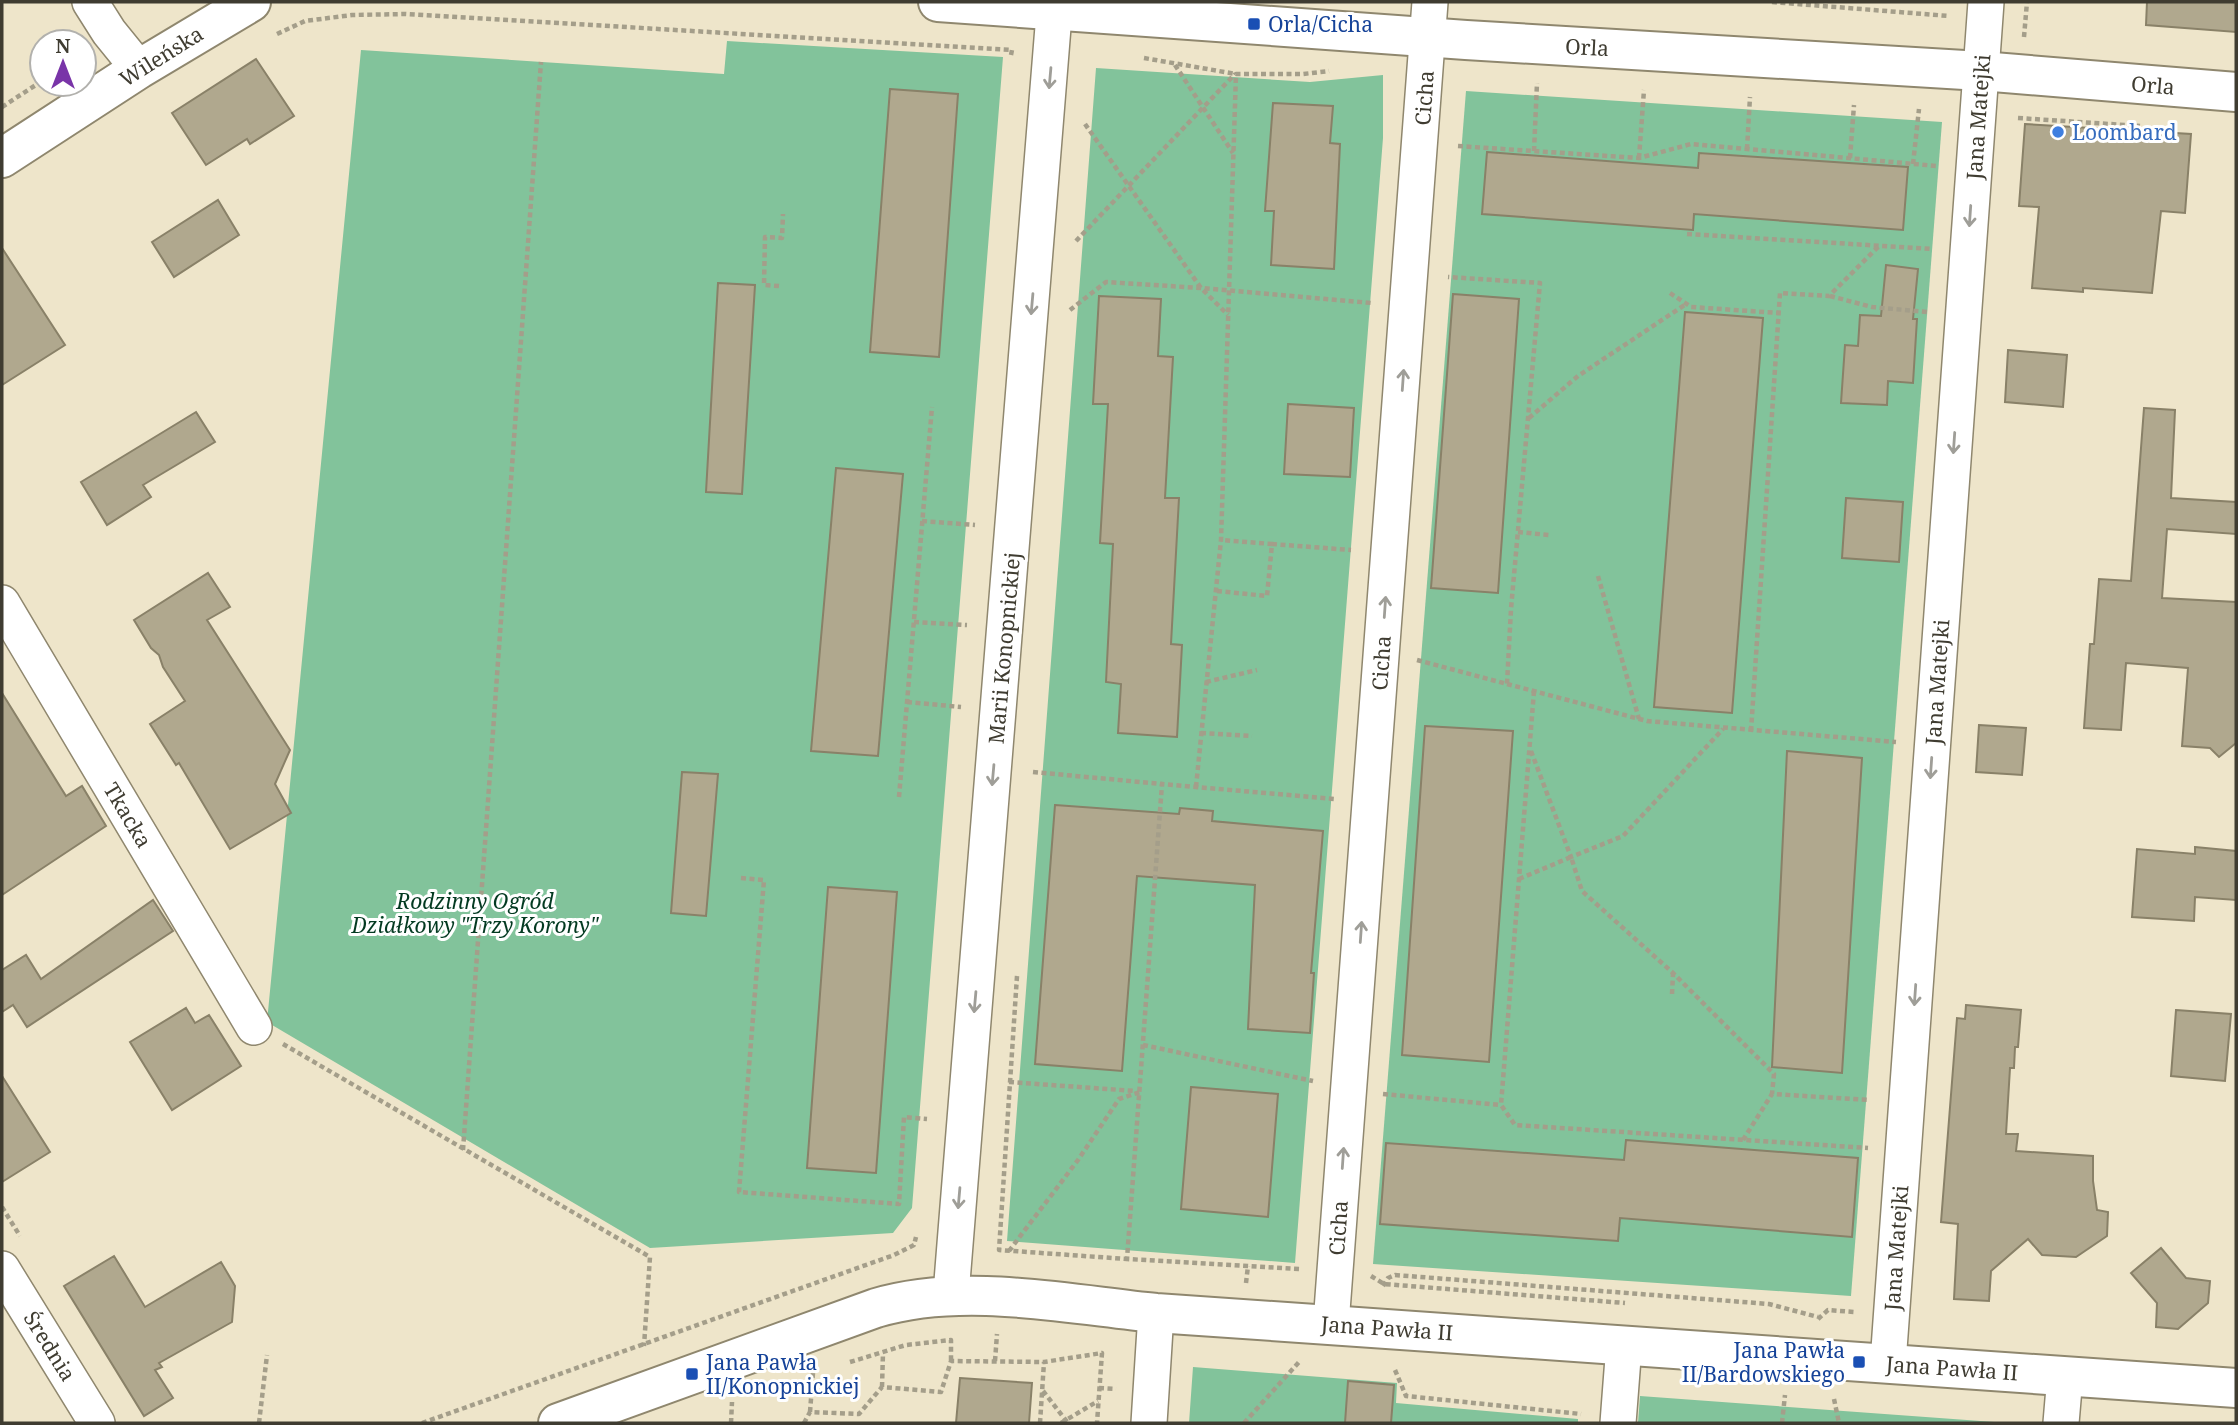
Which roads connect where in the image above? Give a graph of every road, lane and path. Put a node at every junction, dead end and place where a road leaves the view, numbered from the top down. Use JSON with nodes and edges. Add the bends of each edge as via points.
{"nodes":[{"id":1,"x":90,"y":2,"type":"edge"},
{"id":2,"x":251,"y":2,"type":"edge"},
{"id":3,"x":938,"y":2,"type":"edge"},
{"id":4,"x":1772,"y":2,"type":"edge"},
{"id":5,"x":1781,"y":2,"type":"edge"},
{"id":6,"x":1986,"y":2,"type":"edge"},
{"id":7,"x":2026,"y":2,"type":"edge"},
{"id":8,"x":1055,"y":6,"type":"edge"},
{"id":9,"x":1954,"y":16,"type":"dead end"},
{"id":10,"x":1429,"y":20,"type":"edge"},
{"id":11,"x":2025,"y":22,"type":"dead end"},
{"id":12,"x":272,"y":36,"type":"dead end"},
{"id":13,"x":1012,"y":50,"type":"dead end"},
{"id":14,"x":1139,"y":57,"type":"dead end"},
{"id":15,"x":541,"y":62,"type":"dead end"},
{"id":16,"x":1175,"y":65,"type":"junction"},
{"id":17,"x":139,"y":69,"type":"junction"},
{"id":18,"x":1340,"y":70,"type":"dead end"},
{"id":19,"x":1981,"y":71,"type":"junction"},
{"id":20,"x":1236,"y":74,"type":"junction"},
{"id":21,"x":1525,"y":81,"type":"dead end"},
{"id":22,"x":1537,"y":82,"type":"junction"},
{"id":23,"x":1551,"y":83,"type":"dead end"},
{"id":24,"x":1631,"y":89,"type":"dead end"},
{"id":25,"x":28,"y":90,"type":"edge"},
{"id":26,"x":1644,"y":90,"type":"junction"},
{"id":27,"x":1657,"y":91,"type":"dead end"},
{"id":28,"x":2236,"y":92,"type":"edge"},
{"id":29,"x":1737,"y":96,"type":"dead end"},
{"id":30,"x":1750,"y":97,"type":"junction"},
{"id":31,"x":1763,"y":98,"type":"dead end"},
{"id":32,"x":1841,"y":104,"type":"dead end"},
{"id":33,"x":1854,"y":105,"type":"junction"},
{"id":34,"x":1867,"y":106,"type":"dead end"},
{"id":35,"x":2,"y":107,"type":"edge"},
{"id":36,"x":1205,"y":108,"type":"junction"},
{"id":37,"x":1906,"y":108,"type":"dead end"},
{"id":38,"x":2018,"y":118,"type":"dead end"},
{"id":39,"x":1085,"y":124,"type":"dead end"},
{"id":40,"x":2141,"y":126,"type":"dead end"},
{"id":41,"x":1458,"y":146,"type":"dead end"},
{"id":42,"x":1747,"y":149,"type":"junction"},
{"id":43,"x":1534,"y":151,"type":"junction"},
{"id":44,"x":1233,"y":154,"type":"junction"},
{"id":45,"x":2,"y":158,"type":"edge"},
{"id":46,"x":1639,"y":158,"type":"junction"},
{"id":47,"x":1850,"y":158,"type":"junction"},
{"id":48,"x":1913,"y":163,"type":"junction"},
{"id":49,"x":1943,"y":166,"type":"dead end"},
{"id":50,"x":1130,"y":186,"type":"junction"},
{"id":51,"x":783,"y":214,"type":"dead end"},
{"id":52,"x":1687,"y":234,"type":"dead end"},
{"id":53,"x":1076,"y":241,"type":"dead end"},
{"id":54,"x":1879,"y":246,"type":"junction"},
{"id":55,"x":1938,"y":249,"type":"dead end"},
{"id":56,"x":1448,"y":278,"type":"dead end"},
{"id":57,"x":779,"y":286,"type":"dead end"},
{"id":58,"x":1201,"y":288,"type":"junction"},
{"id":59,"x":1228,"y":290,"type":"junction"},
{"id":60,"x":1670,"y":293,"type":"dead end"},
{"id":61,"x":1829,"y":296,"type":"junction"},
{"id":62,"x":1376,"y":304,"type":"dead end"},
{"id":63,"x":1686,"y":304,"type":"junction"},
{"id":64,"x":1070,"y":310,"type":"dead end"},
{"id":65,"x":1933,"y":312,"type":"dead end"},
{"id":66,"x":1779,"y":313,"type":"junction"},
{"id":67,"x":1228,"y":316,"type":"junction"},
{"id":68,"x":932,"y":407,"type":"dead end"},
{"id":69,"x":1528,"y":419,"type":"junction"},
{"id":70,"x":922,"y":521,"type":"junction"},
{"id":71,"x":975,"y":525,"type":"dead end"},
{"id":72,"x":1518,"y":532,"type":"junction"},
{"id":73,"x":1549,"y":535,"type":"dead end"},
{"id":74,"x":1221,"y":540,"type":"junction"},
{"id":75,"x":1272,"y":544,"type":"junction"},
{"id":76,"x":1356,"y":551,"type":"dead end"},
{"id":77,"x":1598,"y":576,"type":"dead end"},
{"id":78,"x":1216,"y":591,"type":"junction"},
{"id":79,"x":2,"y":603,"type":"edge"},
{"id":80,"x":914,"y":622,"type":"junction"},
{"id":81,"x":967,"y":625,"type":"dead end"},
{"id":82,"x":1417,"y":660,"type":"dead end"},
{"id":83,"x":1257,"y":670,"type":"dead end"},
{"id":84,"x":1206,"y":682,"type":"junction"},
{"id":85,"x":1507,"y":684,"type":"junction"},
{"id":86,"x":1534,"y":691,"type":"junction"},
{"id":87,"x":907,"y":702,"type":"junction"},
{"id":88,"x":961,"y":707,"type":"dead end"},
{"id":89,"x":1639,"y":719,"type":"junction"},
{"id":90,"x":1723,"y":729,"type":"junction"},
{"id":91,"x":1751,"y":732,"type":"junction"},
{"id":92,"x":1201,"y":733,"type":"junction"},
{"id":93,"x":1252,"y":736,"type":"dead end"},
{"id":94,"x":1899,"y":742,"type":"dead end"},
{"id":95,"x":1530,"y":747,"type":"junction"},
{"id":96,"x":1033,"y":772,"type":"dead end"},
{"id":97,"x":1162,"y":784,"type":"junction"},
{"id":98,"x":1196,"y":787,"type":"junction"},
{"id":99,"x":899,"y":797,"type":"dead end"},
{"id":100,"x":1338,"y":800,"type":"dead end"},
{"id":101,"x":1570,"y":857,"type":"junction"},
{"id":102,"x":741,"y":878,"type":"dead end"},
{"id":103,"x":1519,"y":879,"type":"junction"},
{"id":104,"x":1674,"y":973,"type":"junction"},
{"id":105,"x":1672,"y":994,"type":"dead end"},
{"id":106,"x":254,"y":1027,"type":"joint"},
{"id":107,"x":1143,"y":1045,"type":"junction"},
{"id":108,"x":1009,"y":1082,"type":"dead end"},
{"id":109,"x":1317,"y":1082,"type":"dead end"},
{"id":110,"x":1872,"y":1086,"type":"dead end"},
{"id":111,"x":1140,"y":1092,"type":"junction"},
{"id":112,"x":1380,"y":1094,"type":"dead end"},
{"id":113,"x":1772,"y":1094,"type":"junction"},
{"id":114,"x":1871,"y":1100,"type":"junction"},
{"id":115,"x":1501,"y":1105,"type":"junction"},
{"id":116,"x":1870,"y":1112,"type":"dead end"},
{"id":117,"x":928,"y":1119,"type":"dead end"},
{"id":118,"x":1869,"y":1136,"type":"dead end"},
{"id":119,"x":1743,"y":1140,"type":"junction"},
{"id":120,"x":463,"y":1150,"type":"junction"},
{"id":121,"x":894,"y":1255,"type":"dead end"},
{"id":122,"x":1127,"y":1259,"type":"junction"},
{"id":123,"x":2,"y":1269,"type":"edge"},
{"id":124,"x":1299,"y":1269,"type":"dead end"},
{"id":125,"x":1367,"y":1273,"type":"dead end"},
{"id":126,"x":1384,"y":1284,"type":"junction"},
{"id":127,"x":951,"y":1294,"type":"junction"},
{"id":128,"x":1382,"y":1295,"type":"dead end"},
{"id":129,"x":1633,"y":1304,"type":"dead end"},
{"id":130,"x":1857,"y":1312,"type":"dead end"},
{"id":131,"x":1156,"y":1313,"type":"junction"},
{"id":132,"x":1819,"y":1318,"type":"junction"},
{"id":133,"x":1829,"y":1321,"type":"dead end"},
{"id":134,"x":1813,"y":1323,"type":"dead end"},
{"id":135,"x":1331,"y":1324,"type":"junction"},
{"id":136,"x":997,"y":1339,"type":"dead end"},
{"id":137,"x":951,"y":1340,"type":"dead end"},
{"id":138,"x":645,"y":1344,"type":"junction"},
{"id":139,"x":1624,"y":1345,"type":"junction"},
{"id":140,"x":883,"y":1353,"type":"dead end"},
{"id":141,"x":267,"y":1355,"type":"dead end"},
{"id":142,"x":951,"y":1361,"type":"junction"},
{"id":143,"x":995,"y":1361,"type":"junction"},
{"id":144,"x":1288,"y":1361,"type":"dead end"},
{"id":145,"x":1044,"y":1362,"type":"junction"},
{"id":146,"x":1888,"y":1363,"type":"junction"},
{"id":147,"x":1382,"y":1369,"type":"dead end"},
{"id":148,"x":813,"y":1372,"type":"dead end"},
{"id":149,"x":2065,"y":1376,"type":"junction"},
{"id":150,"x":881,"y":1387,"type":"junction"},
{"id":151,"x":2236,"y":1388,"type":"edge"},
{"id":152,"x":1042,"y":1390,"type":"junction"},
{"id":153,"x":637,"y":1395,"type":"junction"},
{"id":154,"x":1785,"y":1395,"type":"dead end"},
{"id":155,"x":1834,"y":1398,"type":"dead end"},
{"id":156,"x":732,"y":1401,"type":"dead end"},
{"id":157,"x":1098,"y":1401,"type":"junction"},
{"id":158,"x":810,"y":1412,"type":"junction"},
{"id":159,"x":1583,"y":1415,"type":"dead end"},
{"id":160,"x":1065,"y":1422,"type":"edge"},
{"id":161,"x":97,"y":1423,"type":"edge"},
{"id":162,"x":259,"y":1423,"type":"edge"},
{"id":163,"x":422,"y":1423,"type":"edge"},
{"id":164,"x":558,"y":1423,"type":"edge"},
{"id":165,"x":731,"y":1423,"type":"edge"},
{"id":166,"x":804,"y":1423,"type":"edge"},
{"id":167,"x":1040,"y":1423,"type":"edge"},
{"id":168,"x":1097,"y":1423,"type":"edge"},
{"id":169,"x":1149,"y":1423,"type":"edge"},
{"id":170,"x":1244,"y":1423,"type":"edge"},
{"id":171,"x":1618,"y":1423,"type":"edge"},
{"id":172,"x":1782,"y":1423,"type":"edge"},
{"id":173,"x":1839,"y":1423,"type":"edge"},
{"id":174,"x":2061,"y":1423,"type":"edge"}],
"edges":[{"from":1,"to":17,"type":"street"},
{"from":2,"to":17,"type":"street","name":"Wileńska"},
{"from":3,"to":8,"type":"street","name":"Orla"},
{"from":4,"to":5,"type":"path"},
{"from":5,"to":9,"type":"path"},
{"from":6,"to":19,"type":"street","name":"Jana Matejki"},
{"from":7,"to":11,"type":"path"},
{"from":8,"to":10,"type":"street","name":"Orla"},
{"from":8,"to":127,"type":"street","name":"Marii Konopnickiej","one_way":true},
{"from":10,"to":19,"type":"street","name":"Orla"},
{"from":135,"to":10,"type":"street","name":"Cicha","one_way":true},
{"from":12,"to":13,"type":"path","via":[[305,21],[405,14]]},
{"from":14,"to":16,"type":"path"},
{"from":15,"to":120,"type":"path"},
{"from":16,"to":20,"type":"path"},
{"from":16,"to":36,"type":"path"},
{"from":17,"to":45,"type":"street","name":"Wileńska"},
{"from":18,"to":20,"type":"path"},
{"from":19,"to":28,"type":"street","name":"Orla"},
{"from":19,"to":146,"type":"street","name":"Jana Matejki","one_way":true},
{"from":20,"to":36,"type":"path"},
{"from":20,"to":44,"type":"path"},
{"from":21,"to":22,"type":"path"},
{"from":22,"to":23,"type":"path"},
{"from":22,"to":43,"type":"path"},
{"from":24,"to":26,"type":"path"},
{"from":25,"to":35,"type":"path"},
{"from":26,"to":27,"type":"path"},
{"from":26,"to":46,"type":"path"},
{"from":29,"to":30,"type":"path"},
{"from":30,"to":31,"type":"path"},
{"from":30,"to":42,"type":"path"},
{"from":32,"to":33,"type":"path"},
{"from":33,"to":34,"type":"path"},
{"from":33,"to":47,"type":"path"},
{"from":36,"to":44,"type":"path"},
{"from":36,"to":50,"type":"path"},
{"from":37,"to":48,"type":"path","via":[[1919,109]]},
{"from":38,"to":40,"type":"path"},
{"from":39,"to":50,"type":"path"},
{"from":41,"to":43,"type":"path"},
{"from":42,"to":46,"type":"path","via":[[1691,144]]},
{"from":42,"to":47,"type":"path"},
{"from":43,"to":46,"type":"path"},
{"from":44,"to":59,"type":"path"},
{"from":47,"to":48,"type":"path"},
{"from":48,"to":49,"type":"path"},
{"from":50,"to":53,"type":"path"},
{"from":50,"to":58,"type":"path"},
{"from":51,"to":57,"type":"path","via":[[782,238],[765,237],[764,285]]},
{"from":52,"to":54,"type":"path"},
{"from":54,"to":55,"type":"path"},
{"from":54,"to":61,"type":"path"},
{"from":56,"to":69,"type":"path","via":[[1540,283]]},
{"from":58,"to":59,"type":"path"},
{"from":58,"to":64,"type":"path","via":[[1106,282]]},
{"from":58,"to":67,"type":"path"},
{"from":59,"to":62,"type":"path"},
{"from":59,"to":67,"type":"path"},
{"from":60,"to":63,"type":"path"},
{"from":61,"to":65,"type":"path","via":[[1872,307]]},
{"from":61,"to":66,"type":"path","via":[[1780,293]]},
{"from":63,"to":66,"type":"path"},
{"from":63,"to":69,"type":"path","via":[[1578,376]]},
{"from":66,"to":91,"type":"path"},
{"from":67,"to":74,"type":"path"},
{"from":68,"to":70,"type":"path"},
{"from":69,"to":72,"type":"path"},
{"from":70,"to":71,"type":"path"},
{"from":70,"to":80,"type":"path"},
{"from":72,"to":73,"type":"path"},
{"from":72,"to":85,"type":"path"},
{"from":74,"to":75,"type":"path"},
{"from":74,"to":78,"type":"path"},
{"from":75,"to":76,"type":"path"},
{"from":75,"to":78,"type":"path","via":[[1267,596]]},
{"from":77,"to":89,"type":"path"},
{"from":78,"to":84,"type":"path"},
{"from":79,"to":106,"type":"street","name":"Tkacka"},
{"from":80,"to":81,"type":"path"},
{"from":80,"to":87,"type":"path"},
{"from":82,"to":85,"type":"path"},
{"from":83,"to":84,"type":"path"},
{"from":84,"to":92,"type":"path"},
{"from":85,"to":86,"type":"path"},
{"from":86,"to":89,"type":"path"},
{"from":86,"to":95,"type":"path"},
{"from":87,"to":88,"type":"path"},
{"from":87,"to":99,"type":"path"},
{"from":89,"to":90,"type":"path"},
{"from":90,"to":91,"type":"path"},
{"from":90,"to":101,"type":"path","via":[[1623,836]]},
{"from":91,"to":94,"type":"path"},
{"from":92,"to":93,"type":"path"},
{"from":92,"to":98,"type":"path"},
{"from":95,"to":101,"type":"path"},
{"from":95,"to":103,"type":"path"},
{"from":96,"to":97,"type":"path"},
{"from":97,"to":98,"type":"path"},
{"from":97,"to":107,"type":"path"},
{"from":98,"to":100,"type":"path"},
{"from":101,"to":103,"type":"path"},
{"from":101,"to":104,"type":"path","via":[[1582,891]]},
{"from":102,"to":117,"type":"path","via":[[764,880],[739,1192],[898,1205],[904,1117]]},
{"from":103,"to":115,"type":"path"},
{"from":104,"to":105,"type":"path"},
{"from":104,"to":113,"type":"path","via":[[1774,1074]]},
{"from":106,"to":120,"type":"path"},
{"from":107,"to":109,"type":"path"},
{"from":107,"to":111,"type":"path"},
{"from":108,"to":111,"type":"path"},
{"from":110,"to":114,"type":"path"},
{"from":111,"to":122,"type":"path"},
{"from":111,"to":122,"type":"path","via":[[1119,1099],[1009,1251]]},
{"from":112,"to":115,"type":"path"},
{"from":113,"to":114,"type":"path"},
{"from":113,"to":119,"type":"path"},
{"from":114,"to":116,"type":"path"},
{"from":115,"to":119,"type":"path","via":[[1515,1125]]},
{"from":118,"to":119,"type":"path","via":[[1868,1149]]},
{"from":120,"to":138,"type":"path","via":[[650,1257]]},
{"from":121,"to":138,"type":"path"},
{"from":122,"to":124,"type":"path"},
{"from":123,"to":161,"type":"street","name":"Średnia"},
{"from":125,"to":126,"type":"path"},
{"from":126,"to":128,"type":"path"},
{"from":126,"to":129,"type":"path"},
{"from":126,"to":132,"type":"path","via":[[1395,1275],[1450,1279],[1769,1304]]},
{"from":127,"to":131,"type":"street","name":"Jana Pawła II"},
{"from":127,"to":153,"type":"street","name":"Jana Pawła II","via":[[905,1299],[876,1308]]},
{"from":130,"to":132,"type":"path","via":[[1828,1310]]},
{"from":131,"to":135,"type":"street","name":"Jana Pawła II"},
{"from":131,"to":169,"type":"street"},
{"from":132,"to":133,"type":"path"},
{"from":132,"to":134,"type":"path"},
{"from":135,"to":139,"type":"street","name":"Jana Pawła II"},
{"from":136,"to":143,"type":"path"},
{"from":137,"to":142,"type":"path"},
{"from":138,"to":153,"type":"path"},
{"from":138,"to":163,"type":"path"},
{"from":139,"to":146,"type":"street","name":"Jana Pawła II"},
{"from":139,"to":171,"type":"street"},
{"from":140,"to":150,"type":"path"},
{"from":141,"to":162,"type":"path"},
{"from":142,"to":143,"type":"path"},
{"from":142,"to":150,"type":"path","via":[[941,1392]]},
{"from":143,"to":145,"type":"path"},
{"from":144,"to":170,"type":"path","via":[[1300,1362]]},
{"from":145,"to":152,"type":"path"},
{"from":145,"to":157,"type":"path","via":[[1102,1353]]},
{"from":146,"to":149,"type":"street","name":"Jana Pawła II"},
{"from":147,"to":159,"type":"path","via":[[1396,1370],[1406,1396]]},
{"from":148,"to":158,"type":"path"},
{"from":149,"to":151,"type":"street","name":"Jana Pawła II"},
{"from":149,"to":174,"type":"street"},
{"from":150,"to":158,"type":"path","via":[[859,1414]]},
{"from":152,"to":160,"type":"path"},
{"from":152,"to":167,"type":"path"},
{"from":153,"to":164,"type":"street","name":"Jana Pawła II"},
{"from":154,"to":172,"type":"path"},
{"from":155,"to":173,"type":"path"},
{"from":156,"to":165,"type":"path"},
{"from":157,"to":160,"type":"path"},
{"from":157,"to":168,"type":"path"},
{"from":158,"to":166,"type":"path"}]}
